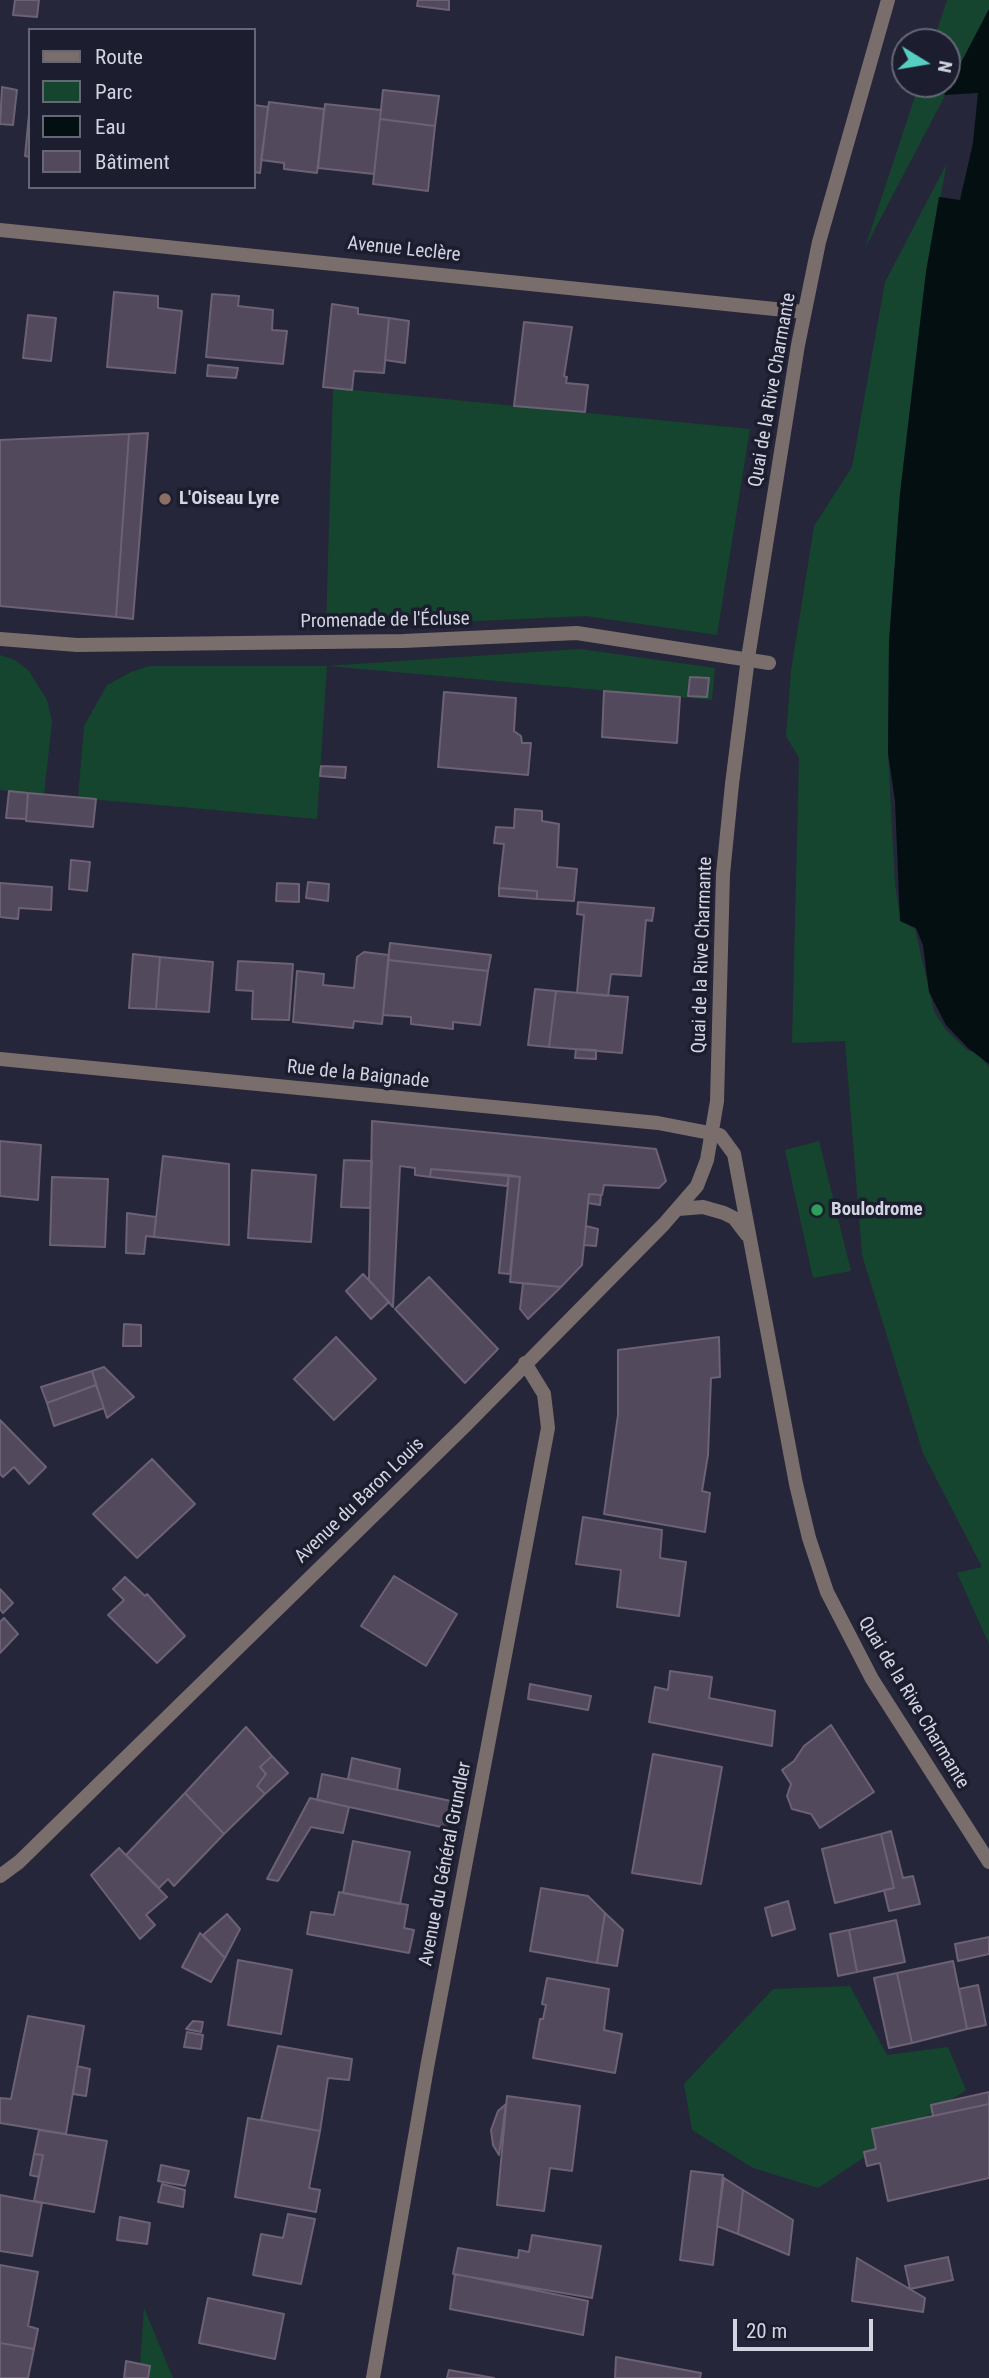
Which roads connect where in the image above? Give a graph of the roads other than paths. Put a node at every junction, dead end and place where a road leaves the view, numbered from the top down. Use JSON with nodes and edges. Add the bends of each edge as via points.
{"nodes":[{"id":1,"x":888,"y":0,"type":"edge"},
{"id":2,"x":0,"y":230,"type":"edge"},
{"id":3,"x":804,"y":312,"type":"junction"},
{"id":4,"x":0,"y":639,"type":"edge"},
{"id":5,"x":748,"y":658,"type":"junction"},
{"id":6,"x":769,"y":663,"type":"dead end"},
{"id":7,"x":0,"y":1059,"type":"edge"},
{"id":8,"x":711,"y":1131,"type":"junction"},
{"id":9,"x":678,"y":1209,"type":"junction"},
{"id":10,"x":749,"y":1237,"type":"junction"},
{"id":11,"x":524,"y":1363,"type":"junction"},
{"id":12,"x":989,"y":1861,"type":"edge"},
{"id":13,"x":0,"y":1876,"type":"edge"},
{"id":14,"x":373,"y":2378,"type":"edge"}],
"edges":[{"from":1,"to":3,"type":"street","name":"Quai de la Rive Charmante","via":[[819,242]]},
{"from":2,"to":3,"type":"street","name":"Avenue Leclère"},
{"from":3,"to":5,"type":"street","name":"Quai de la Rive Charmante"},
{"from":4,"to":5,"type":"street","name":"Promenade de l'Écluse","via":[[77,645],[403,641],[577,633]]},
{"from":5,"to":6,"type":"street","name":"Promenade de l'Écluse"},
{"from":5,"to":8,"type":"street","name":"Quai de la Rive Charmante","via":[[723,874],[717,1101]]},
{"from":7,"to":8,"type":"street","name":"Rue de la Baignade"},
{"from":8,"to":9,"type":"street","name":"Avenue du Baron Louis","via":[[701,1176]]},
{"from":8,"to":10,"type":"street","name":"Quai de la Rive Charmante","via":[[720,1135],[734,1154]]},
{"from":9,"to":10,"type":"street","via":[[703,1207],[724,1213]]},
{"from":9,"to":11,"type":"street","name":"Avenue du Baron Louis"},
{"from":10,"to":12,"type":"street","name":"Quai de la Rive Charmante","via":[[796,1484],[827,1592],[872,1678]]},
{"from":11,"to":13,"type":"street","name":"Avenue du Baron Louis","via":[[455,1436]]},
{"from":11,"to":14,"type":"street","name":"Avenue du Général Grundler","via":[[544,1394],[548,1429]]}]}
